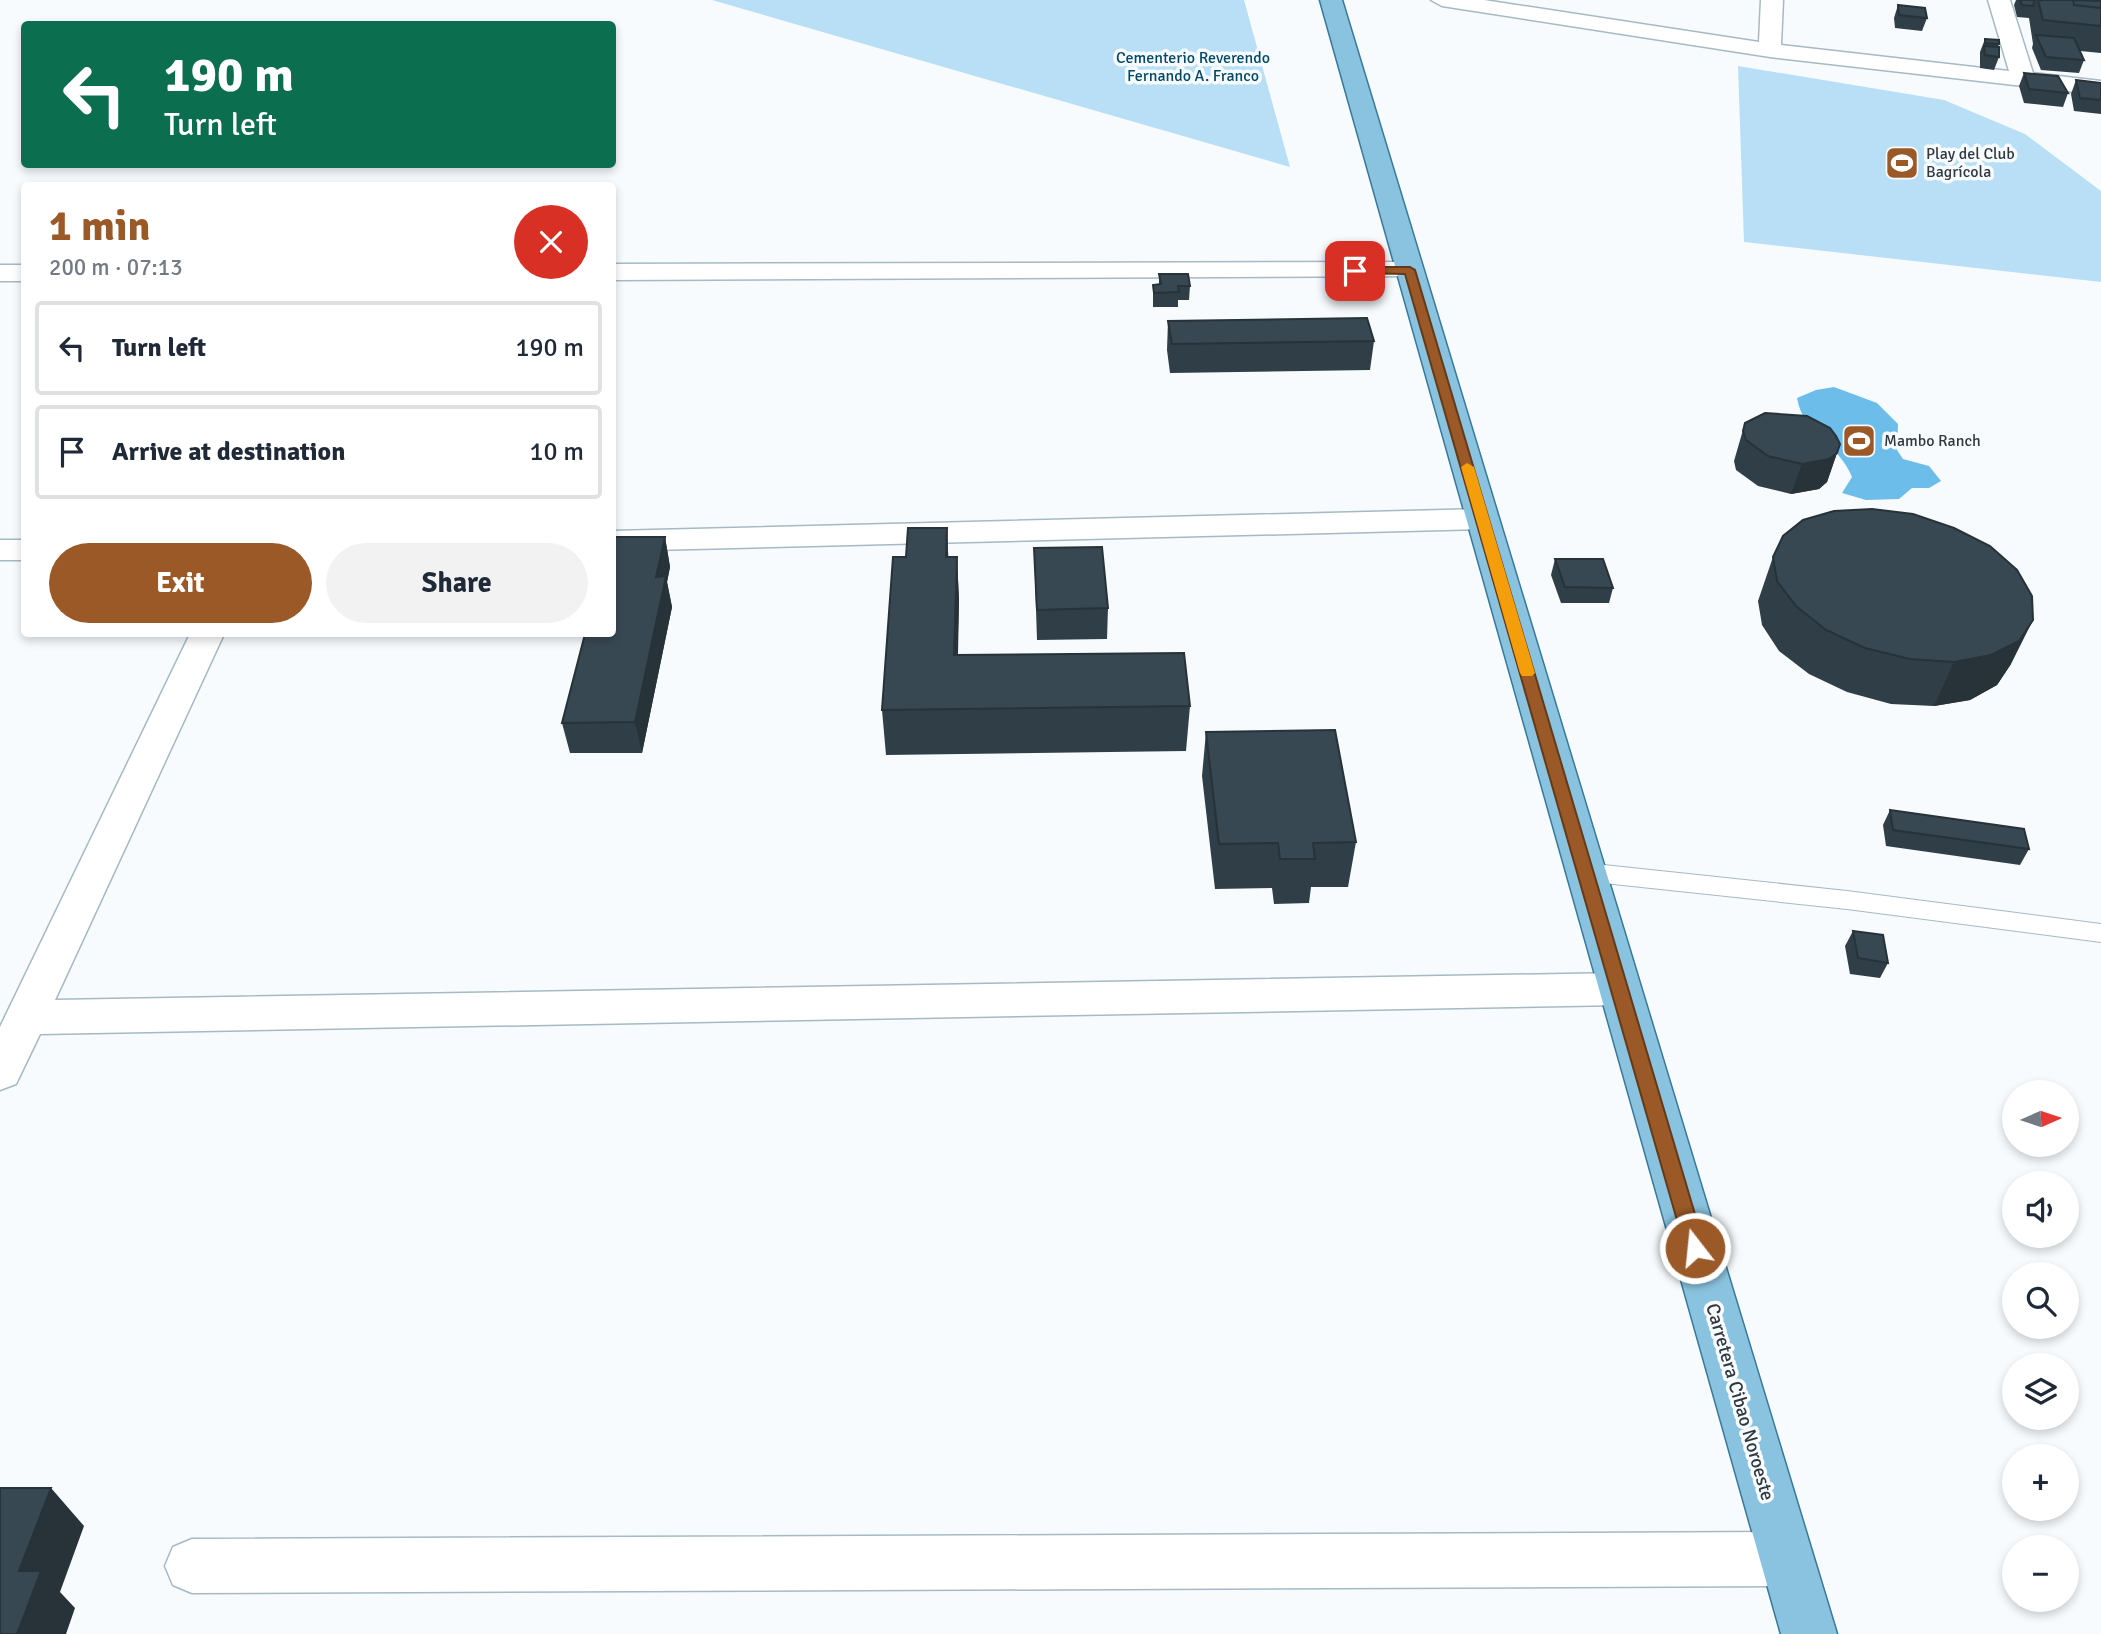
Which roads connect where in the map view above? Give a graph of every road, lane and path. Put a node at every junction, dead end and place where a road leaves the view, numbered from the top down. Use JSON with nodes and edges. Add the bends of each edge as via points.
{"nodes":[{"id":1,"x":1331,"y":0,"type":"edge"},
{"id":2,"x":1443,"y":0,"type":"edge"},
{"id":3,"x":1772,"y":0,"type":"edge"},
{"id":4,"x":1999,"y":0,"type":"edge"},
{"id":5,"x":1770,"y":50,"type":"junction"},
{"id":6,"x":2023,"y":79,"type":"junction"},
{"id":7,"x":2101,"y":88,"type":"edge"},
{"id":8,"x":1410,"y":270,"type":"junction"},
{"id":9,"x":616,"y":272,"type":"edge"},
{"id":10,"x":0,"y":273,"type":"edge"},
{"id":11,"x":21,"y":273,"type":"edge"},
{"id":12,"x":1483,"y":519,"type":"junction"},
{"id":13,"x":616,"y":541,"type":"edge"},
{"id":14,"x":0,"y":550,"type":"edge"},
{"id":15,"x":21,"y":550,"type":"edge"},
{"id":16,"x":206,"y":637,"type":"edge"},
{"id":17,"x":1585,"y":872,"type":"junction"},
{"id":18,"x":2101,"y":933,"type":"edge"},
{"id":19,"x":1619,"y":989,"type":"junction"},
{"id":20,"x":26,"y":1017,"type":"junction"},
{"id":21,"x":0,"y":1072,"type":"edge"},
{"id":22,"x":1786,"y":1559,"type":"junction"},
{"id":23,"x":192,"y":1566,"type":"dead end"},
{"id":24,"x":1809,"y":1634,"type":"edge"}],
"edges":[{"from":1,"to":8,"type":"main road","name":"Carretera Cibao Noroeste"},
{"from":2,"to":5,"type":"street"},
{"from":3,"to":5,"type":"street"},
{"from":4,"to":6,"type":"street"},
{"from":5,"to":6,"type":"street"},
{"from":6,"to":7,"type":"street"},
{"from":8,"to":9,"type":"street"},
{"from":8,"to":12,"type":"main road","name":"Carretera Cibao Noroeste"},
{"from":10,"to":11,"type":"street"},
{"from":12,"to":13,"type":"street"},
{"from":12,"to":17,"type":"main road","name":"Carretera Cibao Noroeste"},
{"from":14,"to":15,"type":"street"},
{"from":16,"to":20,"type":"street"},
{"from":17,"to":18,"type":"lane"},
{"from":17,"to":19,"type":"main road","name":"Carretera Cibao Noroeste"},
{"from":19,"to":20,"type":"street"},
{"from":19,"to":22,"type":"main road","name":"Carretera Cibao Noroeste"},
{"from":20,"to":21,"type":"street"},
{"from":22,"to":23,"type":"street"},
{"from":22,"to":24,"type":"main road","name":"Carretera Cibao Noroeste"}]}
